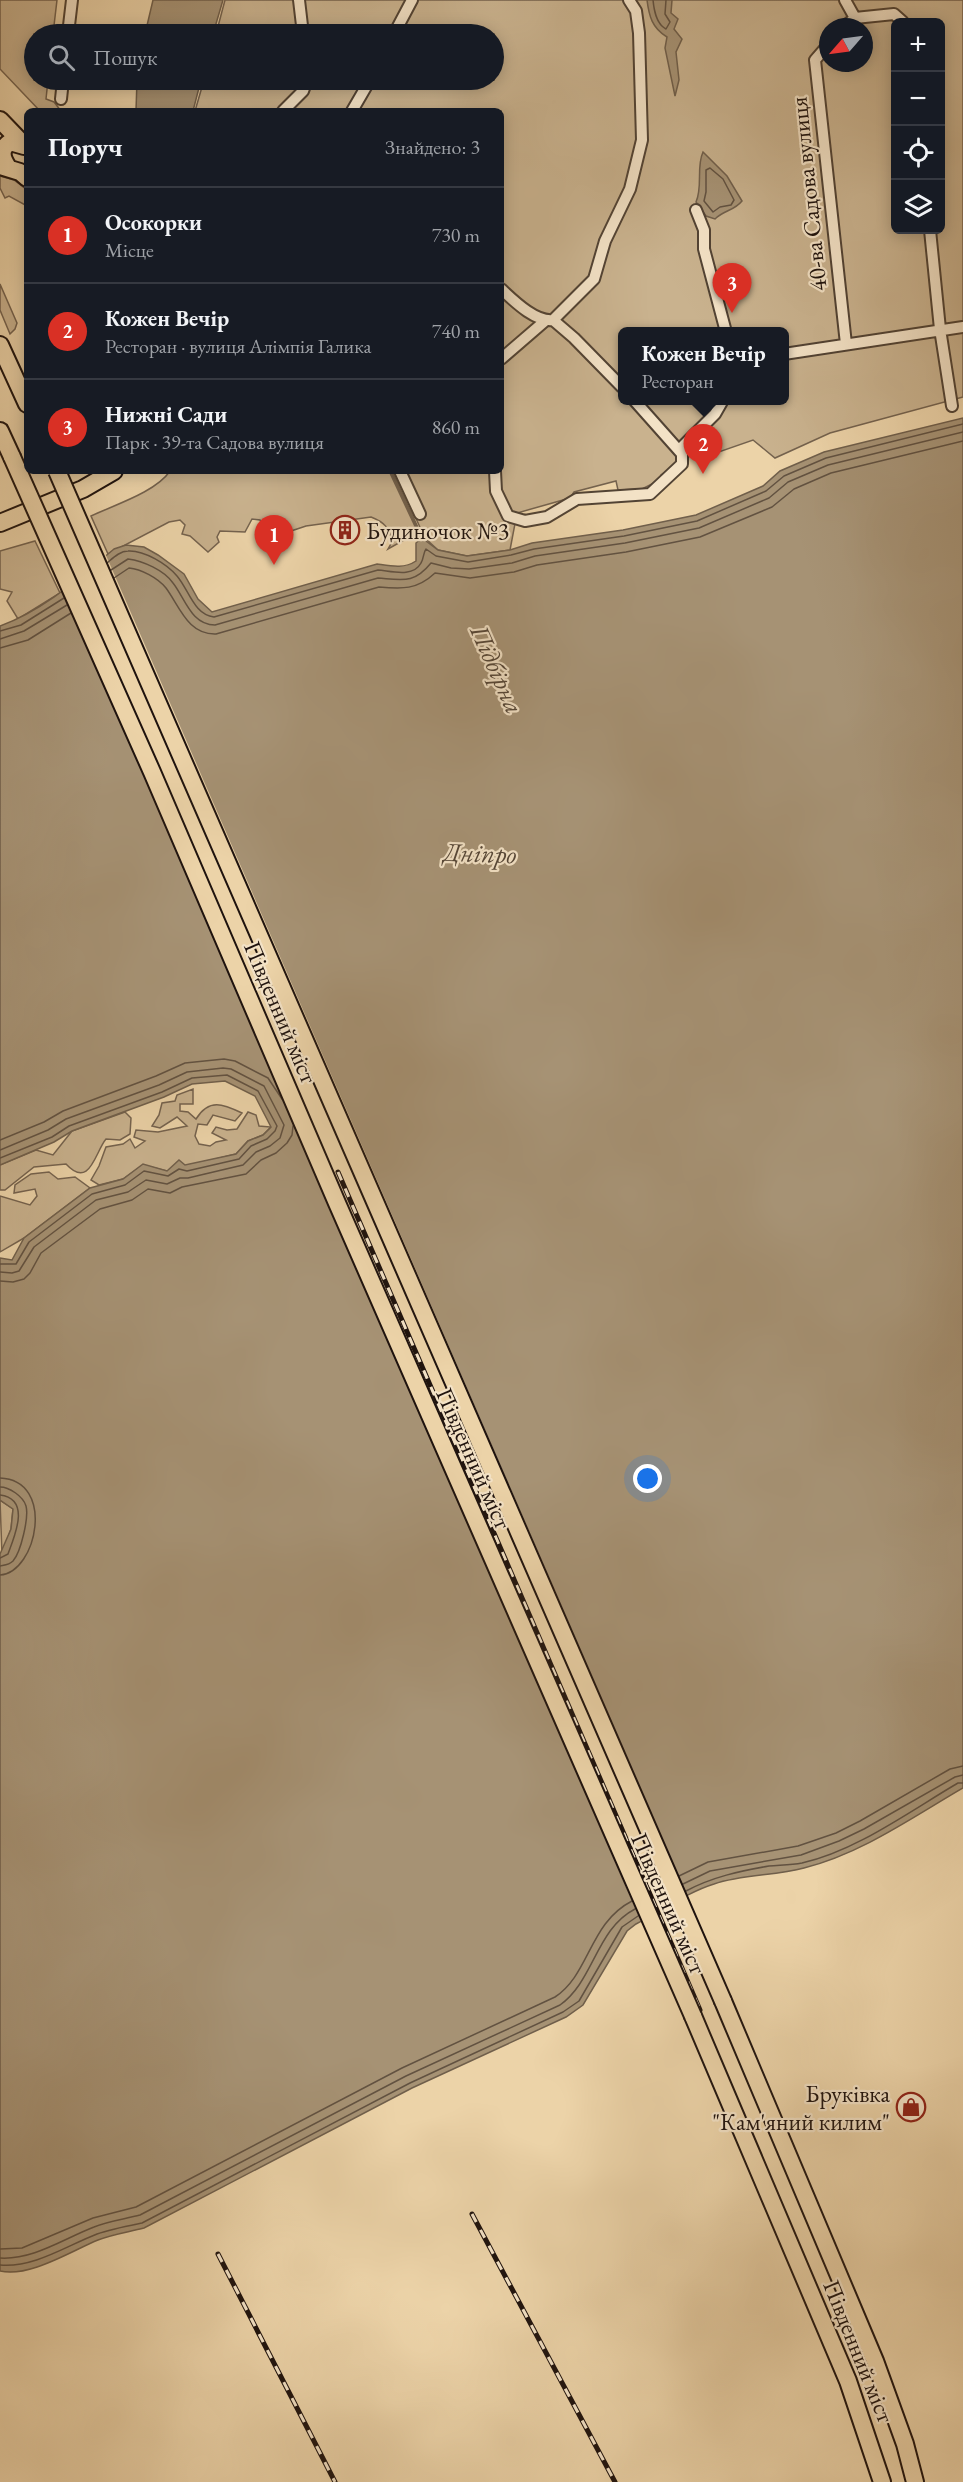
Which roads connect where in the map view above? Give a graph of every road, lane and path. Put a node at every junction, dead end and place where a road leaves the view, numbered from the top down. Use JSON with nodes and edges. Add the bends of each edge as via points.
{"nodes":[{"id":1,"x":72,"y":0,"type":"edge"},
{"id":2,"x":299,"y":0,"type":"edge"},
{"id":3,"x":412,"y":0,"type":"edge"},
{"id":4,"x":629,"y":0,"type":"edge"},
{"id":5,"x":845,"y":0,"type":"edge"},
{"id":6,"x":855,"y":18,"type":"joint"},
{"id":7,"x":898,"y":18,"type":"edge"},
{"id":8,"x":69,"y":24,"type":"edge"},
{"id":9,"x":302,"y":24,"type":"edge"},
{"id":10,"x":399,"y":24,"type":"edge"},
{"id":11,"x":819,"y":55,"type":"edge"},
{"id":12,"x":62,"y":90,"type":"edge"},
{"id":13,"x":303,"y":90,"type":"edge"},
{"id":14,"x":364,"y":90,"type":"edge"},
{"id":15,"x":61,"y":99,"type":"dead end"},
{"id":16,"x":287,"y":108,"type":"edge"},
{"id":17,"x":354,"y":108,"type":"edge"},
{"id":18,"x":0,"y":120,"type":"edge"},
{"id":19,"x":24,"y":146,"type":"edge"},
{"id":20,"x":24,"y":147,"type":"edge"},
{"id":21,"x":4,"y":167,"type":"edge"},
{"id":22,"x":24,"y":177,"type":"edge"},
{"id":23,"x":696,"y":210,"type":"dead end"},
{"id":24,"x":930,"y":234,"type":"edge"},
{"id":25,"x":504,"y":292,"type":"edge"},
{"id":26,"x":549,"y":321,"type":"junction"},
{"id":27,"x":725,"y":327,"type":"edge"},
{"id":28,"x":963,"y":327,"type":"edge"},
{"id":29,"x":940,"y":329,"type":"junction"},
{"id":30,"x":846,"y":344,"type":"junction"},
{"id":31,"x":0,"y":345,"type":"edge"},
{"id":32,"x":789,"y":353,"type":"edge"},
{"id":33,"x":504,"y":357,"type":"edge"},
{"id":34,"x":618,"y":383,"type":"edge"},
{"id":35,"x":24,"y":397,"type":"edge"},
{"id":36,"x":638,"y":405,"type":"edge"},
{"id":37,"x":720,"y":405,"type":"edge"},
{"id":38,"x":952,"y":406,"type":"dead end"},
{"id":39,"x":0,"y":431,"type":"edge"},
{"id":40,"x":679,"y":450,"type":"junction"},
{"id":41,"x":58,"y":474,"type":"edge"},
{"id":42,"x":88,"y":474,"type":"edge"},
{"id":43,"x":109,"y":474,"type":"edge"},
{"id":44,"x":401,"y":474,"type":"edge"},
{"id":45,"x":495,"y":474,"type":"edge"},
{"id":46,"x":0,"y":513,"type":"edge"},
{"id":47,"x":420,"y":513,"type":"dead end"},
{"id":48,"x":0,"y":523,"type":"edge"},
{"id":49,"x":882,"y":2482,"type":"edge"},
{"id":50,"x":915,"y":2482,"type":"edge"}],
"edges":[{"from":1,"to":8,"type":"street"},
{"from":2,"to":9,"type":"street"},
{"from":3,"to":10,"type":"street"},
{"from":4,"to":26,"type":"street","via":[[636,11],[639,33],[642,140],[630,189],[605,241],[594,279]]},
{"from":5,"to":6,"type":"street"},
{"from":6,"to":7,"type":"street","via":[[894,14]]},
{"from":11,"to":30,"type":"street","name":"40-ва Садова вулиця","via":[[815,60]]},
{"from":12,"to":15,"type":"street"},
{"from":13,"to":16,"type":"street"},
{"from":14,"to":17,"type":"street"},
{"from":18,"to":19,"type":"highway"},
{"from":20,"to":21,"type":"highway","via":[[10,142],[3,145],[0,150]]},
{"from":21,"to":22,"type":"highway"},
{"from":23,"to":27,"type":"street","via":[[704,230],[704,249]]},
{"from":24,"to":29,"type":"street"},
{"from":25,"to":26,"type":"street"},
{"from":26,"to":33,"type":"street"},
{"from":26,"to":34,"type":"street","via":[[574,338]]},
{"from":28,"to":29,"type":"street"},
{"from":29,"to":30,"type":"street"},
{"from":29,"to":38,"type":"street"},
{"from":30,"to":32,"type":"street"},
{"from":31,"to":35,"type":"highway"},
{"from":36,"to":40,"type":"street"},
{"from":37,"to":40,"type":"street"},
{"from":39,"to":49,"type":"highway","name":"Південний міст","bridge":true,"via":[[152,771],[697,2026],[848,2381]]},
{"from":40,"to":45,"type":"street","via":[[682,464],[650,494],[577,499],[548,517],[525,521],[508,516],[496,491]]},
{"from":41,"to":50,"type":"highway","name":"Південний міст","bridge":true,"via":[[718,1990],[875,2361]]},
{"from":42,"to":46,"type":"highway"},
{"from":43,"to":48,"type":"highway","via":[[83,489]]},
{"from":44,"to":47,"type":"street"}]}
